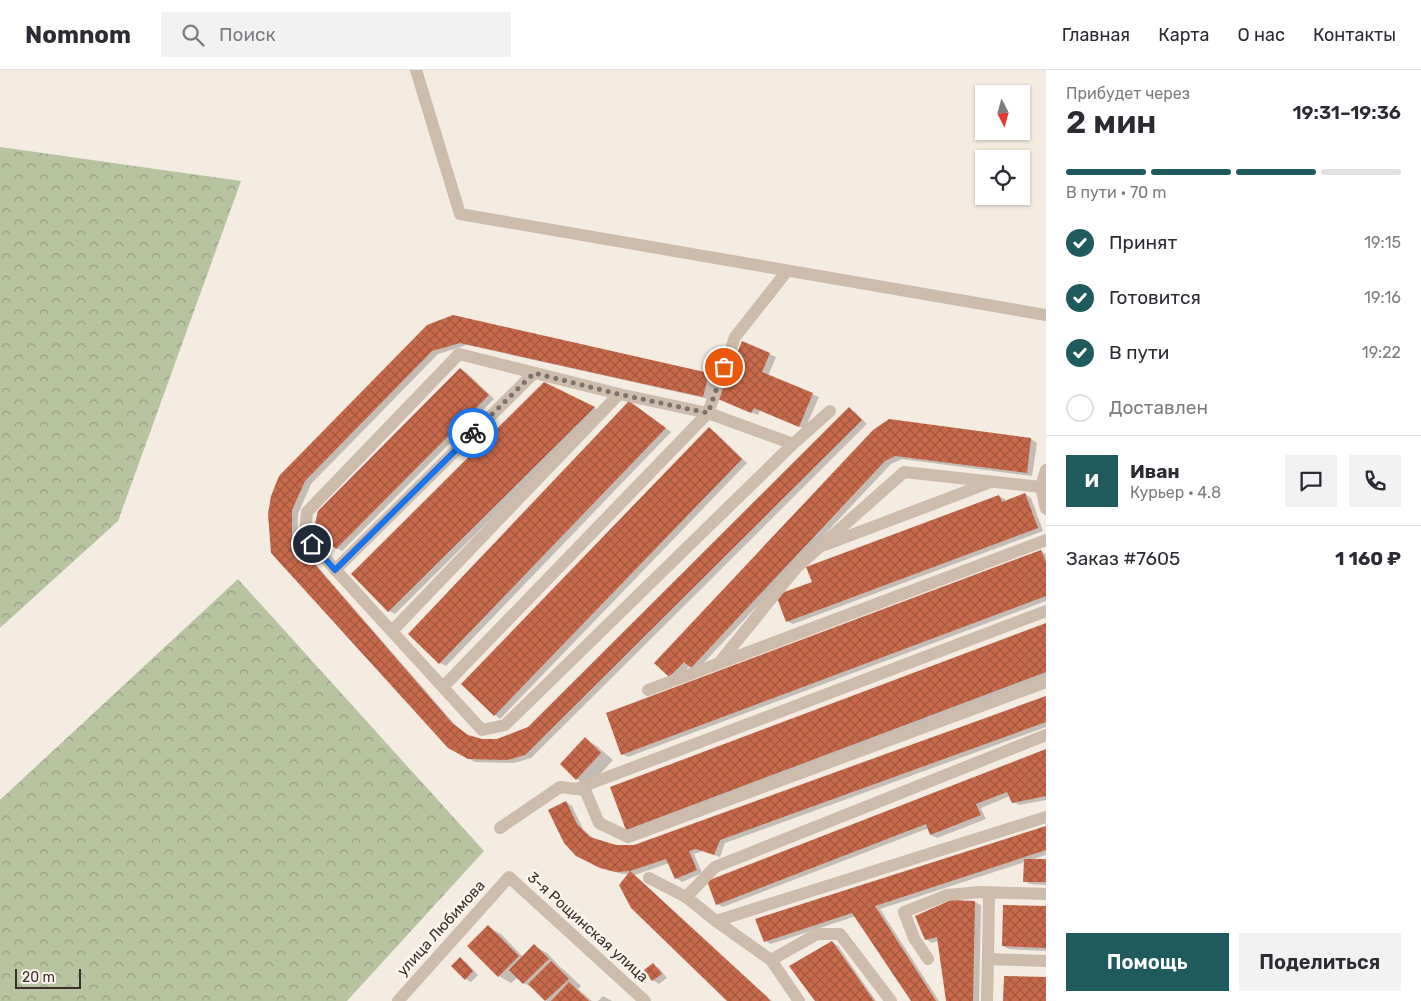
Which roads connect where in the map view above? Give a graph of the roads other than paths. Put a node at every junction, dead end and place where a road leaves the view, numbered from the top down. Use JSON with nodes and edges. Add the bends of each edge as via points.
{"nodes":[{"id":1,"x":416,"y":70,"type":"edge"},
{"id":2,"x":787,"y":271,"type":"junction"},
{"id":3,"x":1046,"y":315,"type":"edge"},
{"id":4,"x":534,"y":373,"type":"junction"},
{"id":5,"x":618,"y":394,"type":"junction"},
{"id":6,"x":830,"y":411,"type":"dead end"},
{"id":7,"x":708,"y":413,"type":"junction"},
{"id":8,"x":793,"y":444,"type":"junction"},
{"id":9,"x":1046,"y":470,"type":"edge"},
{"id":10,"x":994,"y":481,"type":"junction"},
{"id":11,"x":1041,"y":487,"type":"junction"},
{"id":12,"x":1046,"y":508,"type":"edge"},
{"id":13,"x":1046,"y":540,"type":"edge"},
{"id":14,"x":818,"y":548,"type":"junction"},
{"id":15,"x":335,"y":570,"type":"junction"},
{"id":16,"x":1046,"y":611,"type":"edge"},
{"id":17,"x":392,"y":631,"type":"junction"},
{"id":18,"x":717,"y":664,"type":"junction"},
{"id":19,"x":1046,"y":682,"type":"edge"},
{"id":20,"x":443,"y":688,"type":"junction"},
{"id":21,"x":648,"y":690,"type":"dead end"},
{"id":22,"x":1046,"y":735,"type":"edge"},
{"id":23,"x":576,"y":789,"type":"junction"},
{"id":24,"x":1046,"y":817,"type":"edge"},
{"id":25,"x":500,"y":828,"type":"dead end"},
{"id":26,"x":509,"y":877,"type":"joint"},
{"id":27,"x":649,"y":878,"type":"dead end"},
{"id":28,"x":989,"y":892,"type":"junction"},
{"id":29,"x":1046,"y":894,"type":"edge"},
{"id":30,"x":686,"y":897,"type":"junction"},
{"id":31,"x":716,"y":921,"type":"junction"},
{"id":32,"x":928,"y":959,"type":"dead end"},
{"id":33,"x":988,"y":959,"type":"junction"},
{"id":34,"x":771,"y":960,"type":"junction"},
{"id":35,"x":1046,"y":961,"type":"edge"},
{"id":36,"x":398,"y":1001,"type":"edge"},
{"id":37,"x":645,"y":1001,"type":"edge"},
{"id":38,"x":799,"y":1001,"type":"edge"},
{"id":39,"x":890,"y":1001,"type":"edge"},
{"id":40,"x":987,"y":1001,"type":"edge"}],
"edges":[{"from":1,"to":2,"type":"street","via":[[460,214]]},
{"from":2,"to":3,"type":"street"},
{"from":2,"to":7,"type":"street","via":[[735,337]]},
{"from":4,"to":5,"type":"street"},
{"from":4,"to":15,"type":"street"},
{"from":4,"to":15,"type":"street","via":[[459,354],[307,512],[305,532]]},
{"from":5,"to":7,"type":"street"},
{"from":5,"to":17,"type":"street"},
{"from":6,"to":8,"type":"street"},
{"from":7,"to":8,"type":"street"},
{"from":7,"to":20,"type":"street"},
{"from":8,"to":20,"type":"street","via":[[505,725],[482,730]]},
{"from":9,"to":11,"type":"street"},
{"from":10,"to":11,"type":"street"},
{"from":10,"to":14,"type":"street"},
{"from":10,"to":14,"type":"street","via":[[904,472]]},
{"from":11,"to":12,"type":"street"},
{"from":13,"to":18,"type":"street"},
{"from":14,"to":18,"type":"street","via":[[797,567]]},
{"from":15,"to":17,"type":"street"},
{"from":16,"to":23,"type":"street"},
{"from":17,"to":20,"type":"street"},
{"from":18,"to":21,"type":"street"},
{"from":19,"to":23,"type":"street","via":[[628,837],[599,823],[584,790]]},
{"from":22,"to":30,"type":"street","via":[[715,866]]},
{"from":23,"to":25,"type":"street","via":[[560,787]]},
{"from":24,"to":31,"type":"street"},
{"from":26,"to":36,"type":"street","name":"улица Любимова"},
{"from":26,"to":37,"type":"street","name":"3-я Рощинская улица"},
{"from":27,"to":30,"type":"street"},
{"from":28,"to":29,"type":"street"},
{"from":28,"to":32,"type":"street","via":[[947,895],[904,912],[914,938]]},
{"from":28,"to":33,"type":"street"},
{"from":30,"to":31,"type":"street"},
{"from":31,"to":34,"type":"street"},
{"from":33,"to":35,"type":"street"},
{"from":33,"to":40,"type":"street"},
{"from":34,"to":38,"type":"street"},
{"from":34,"to":39,"type":"street","via":[[817,934],[840,934]]}]}
